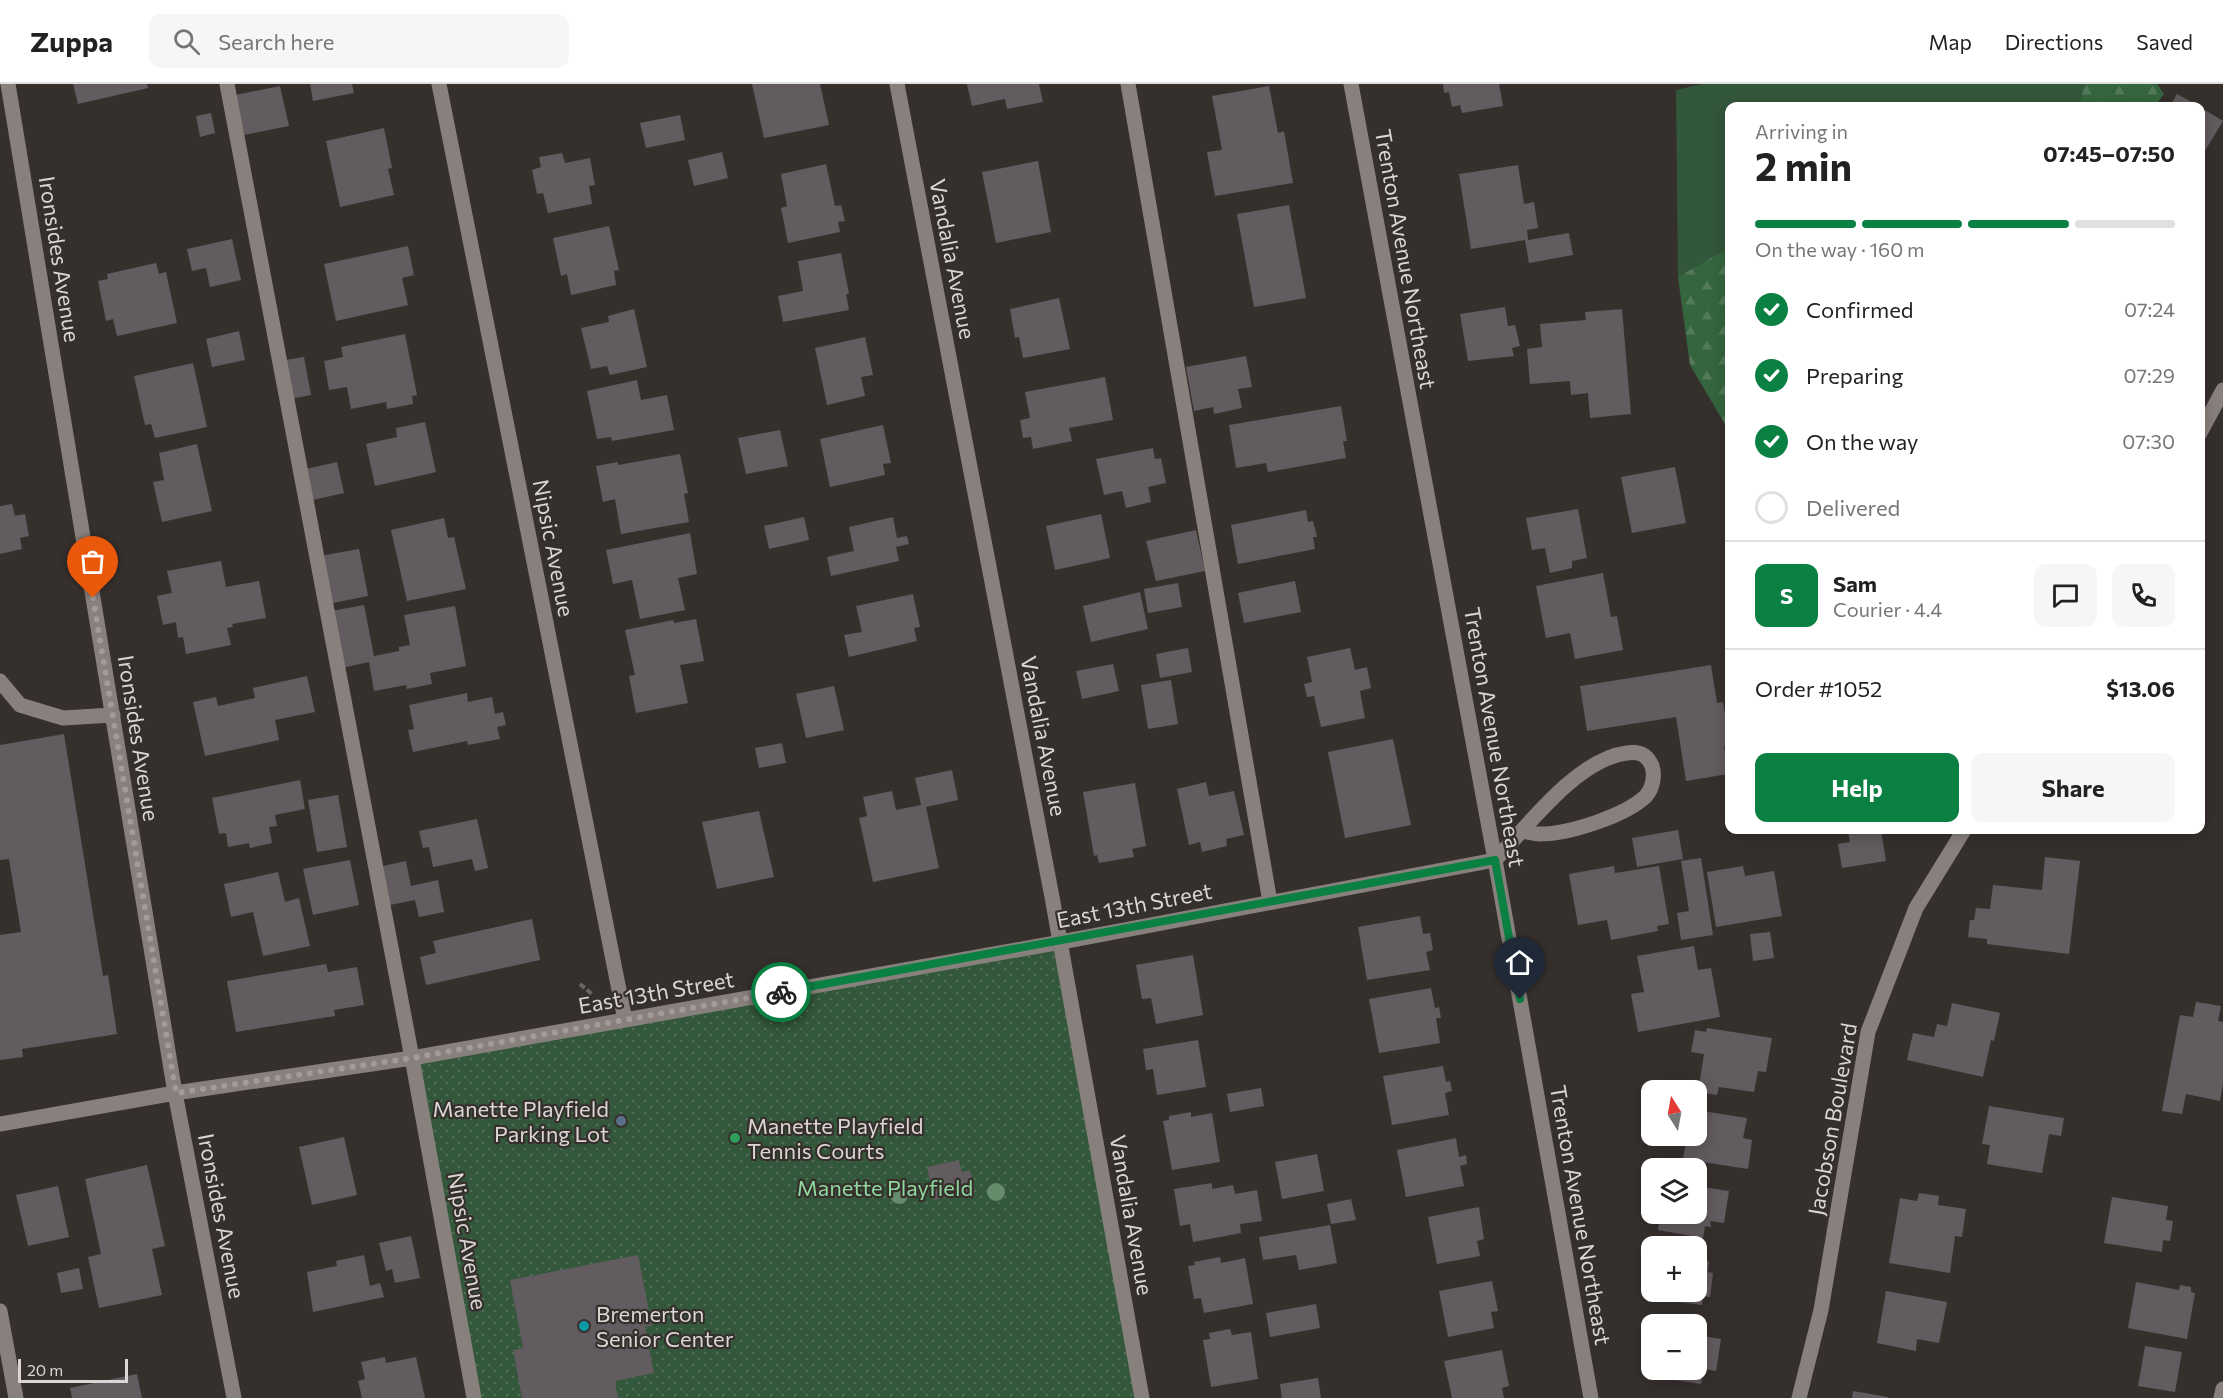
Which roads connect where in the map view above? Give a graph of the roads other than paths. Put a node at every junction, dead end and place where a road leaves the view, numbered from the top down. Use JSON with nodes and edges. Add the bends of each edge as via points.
{"nodes":[{"id":1,"x":8,"y":84,"type":"edge"},
{"id":2,"x":227,"y":84,"type":"edge"},
{"id":3,"x":439,"y":84,"type":"edge"},
{"id":4,"x":897,"y":84,"type":"edge"},
{"id":5,"x":1128,"y":84,"type":"edge"},
{"id":6,"x":1351,"y":84,"type":"edge"},
{"id":7,"x":2223,"y":390,"type":"edge"},
{"id":8,"x":2205,"y":424,"type":"edge"},
{"id":9,"x":0,"y":681,"type":"edge"},
{"id":10,"x":113,"y":715,"type":"junction"},
{"id":11,"x":1522,"y":831,"type":"junction"},
{"id":12,"x":1962,"y":834,"type":"edge"},
{"id":13,"x":1495,"y":860,"type":"junction"},
{"id":14,"x":1270,"y":902,"type":"junction"},
{"id":15,"x":1060,"y":942,"type":"junction"},
{"id":16,"x":625,"y":1020,"type":"junction"},
{"id":17,"x":412,"y":1058,"type":"junction"},
{"id":18,"x":176,"y":1093,"type":"junction"},
{"id":19,"x":0,"y":1124,"type":"edge"},
{"id":20,"x":0,"y":1311,"type":"edge"},
{"id":21,"x":2223,"y":1389,"type":"edge"},
{"id":22,"x":16,"y":1398,"type":"edge"},
{"id":23,"x":234,"y":1398,"type":"edge"},
{"id":24,"x":474,"y":1398,"type":"edge"},
{"id":25,"x":1142,"y":1398,"type":"edge"},
{"id":26,"x":1591,"y":1398,"type":"edge"},
{"id":27,"x":1799,"y":1398,"type":"edge"},
{"id":28,"x":2221,"y":1398,"type":"edge"}],
"edges":[{"from":1,"to":10,"type":"street","name":"Ironsides Avenue"},
{"from":2,"to":17,"type":"street","name":"Nipsic Avenue"},
{"from":3,"to":16,"type":"street","name":"Nipsic Avenue"},
{"from":4,"to":15,"type":"street","name":"Vandalia Avenue"},
{"from":5,"to":14,"type":"street"},
{"from":6,"to":13,"type":"street","name":"Trenton Avenue Northeast"},
{"from":7,"to":8,"type":"street"},
{"from":9,"to":10,"type":"street","via":[[20,705],[63,718]]},
{"from":10,"to":18,"type":"street","name":"Ironsides Avenue"},
{"from":11,"to":11,"type":"street","via":[[1569,782],[1594,764],[1637,752],[1648,758],[1653,781],[1648,794],[1634,805],[1566,830],[1539,834]]},
{"from":11,"to":13,"type":"street"},
{"from":12,"to":27,"type":"street","name":"Jacobson Boulevard","via":[[1916,908],[1868,1032],[1821,1310]]},
{"from":13,"to":14,"type":"street","name":"East 13th Street"},
{"from":13,"to":26,"type":"street","name":"Trenton Avenue Northeast"},
{"from":14,"to":15,"type":"street","name":"East 13th Street"},
{"from":15,"to":16,"type":"street","name":"East 13th Street"},
{"from":15,"to":25,"type":"street","name":"Vandalia Avenue"},
{"from":16,"to":17,"type":"street","name":"East 13th Street"},
{"from":17,"to":18,"type":"street","name":"East 13th Street"},
{"from":17,"to":24,"type":"street","name":"Nipsic Avenue"},
{"from":18,"to":19,"type":"street","name":"East 13th Street"},
{"from":18,"to":23,"type":"street","name":"Ironsides Avenue"},
{"from":20,"to":22,"type":"street"},
{"from":21,"to":28,"type":"street"}]}
